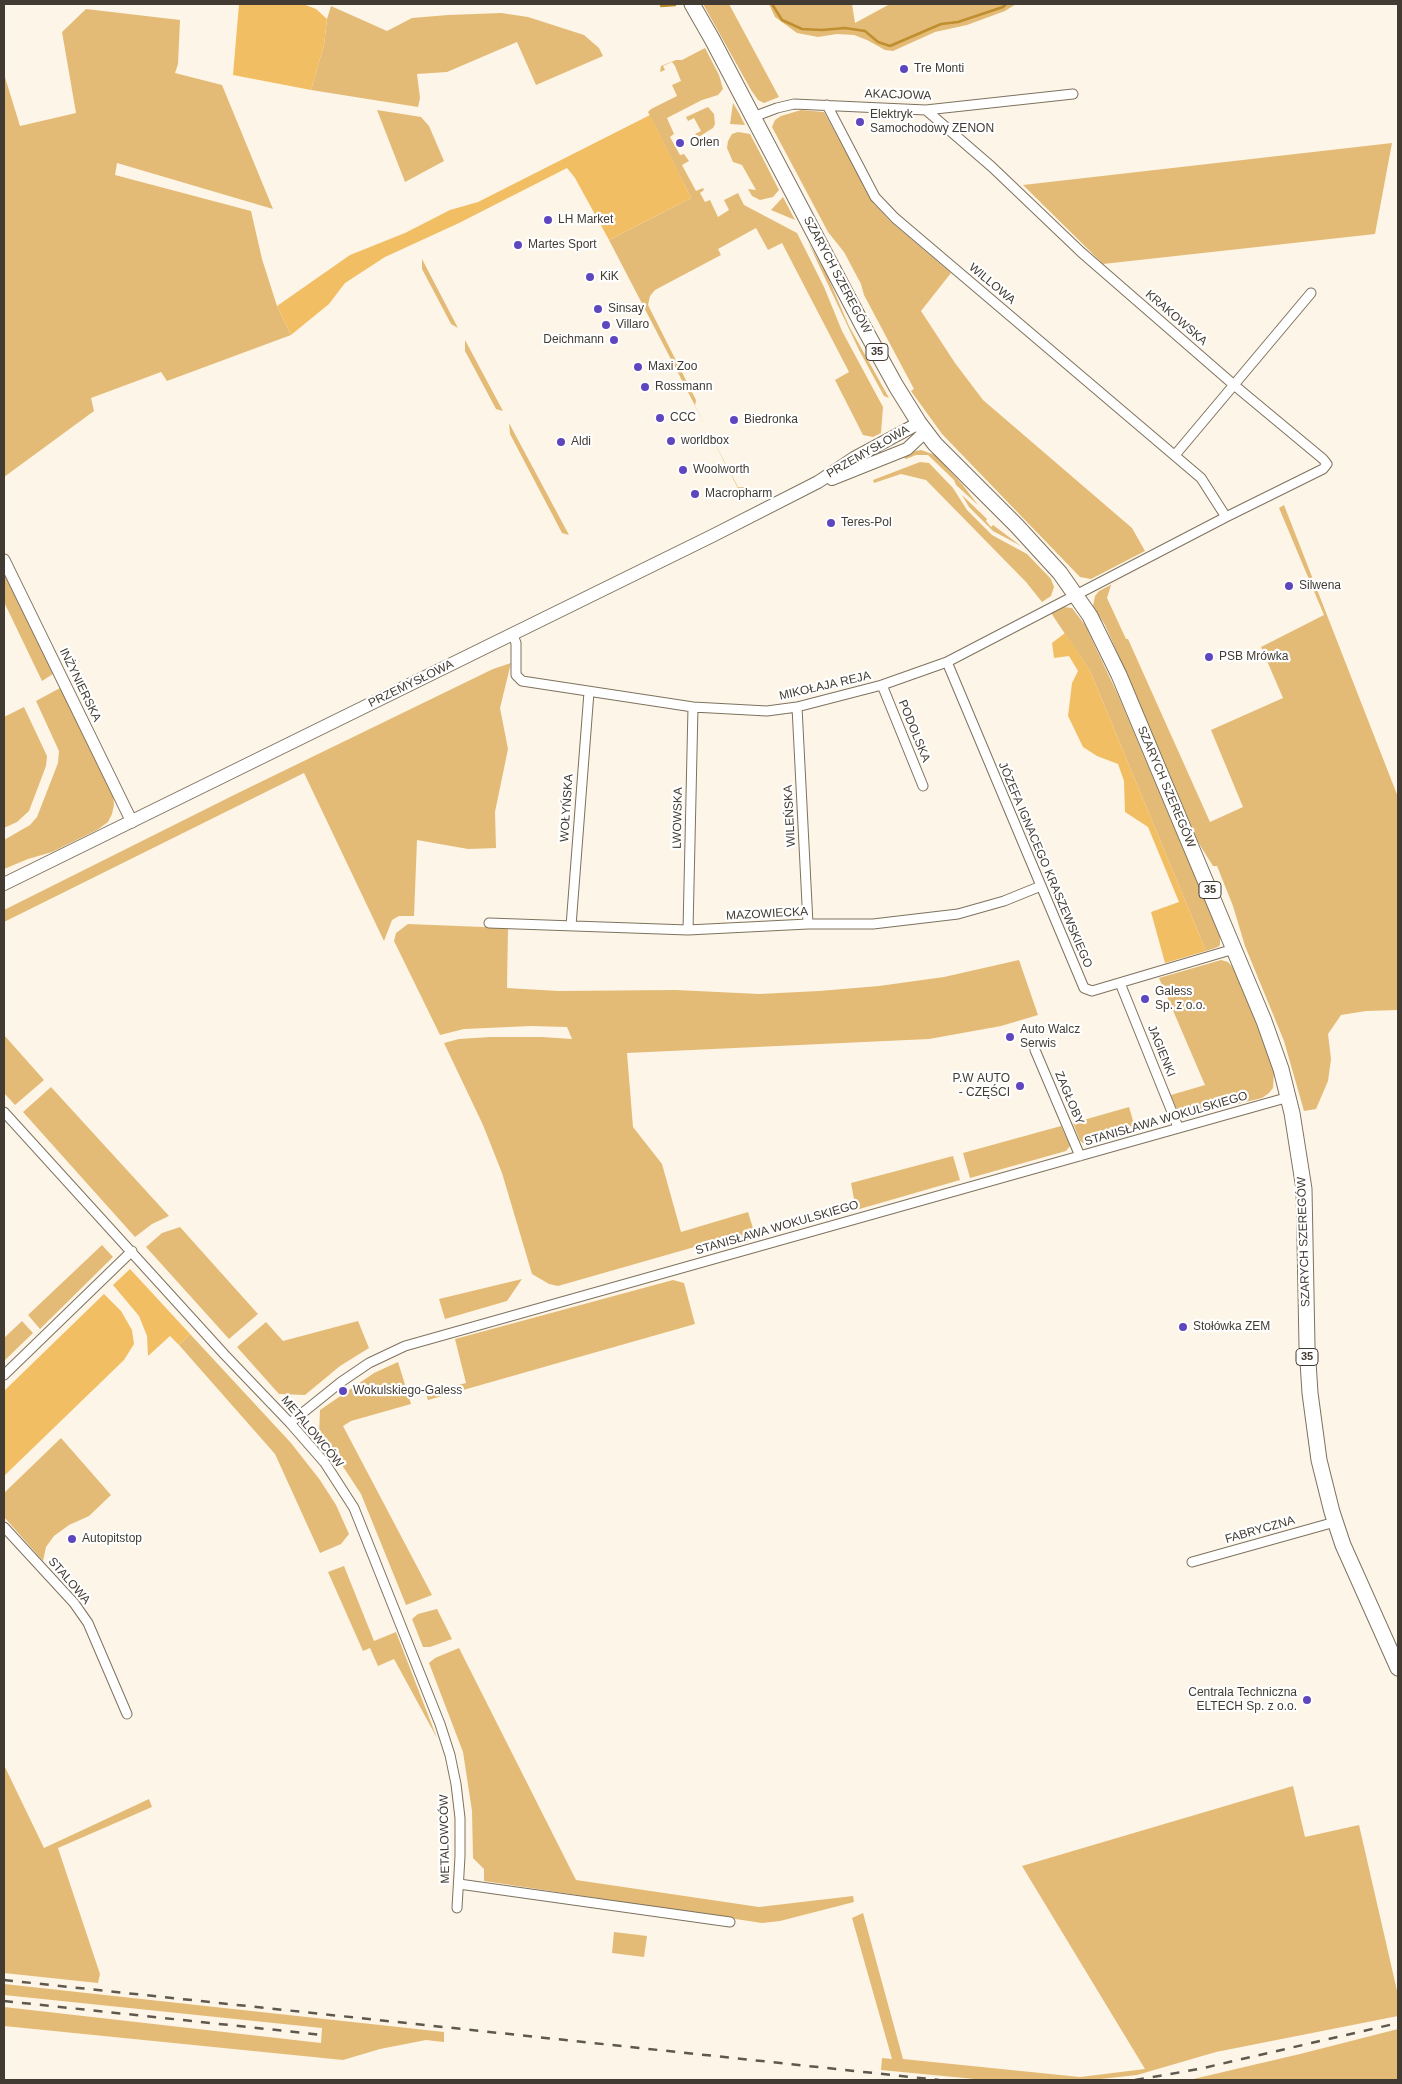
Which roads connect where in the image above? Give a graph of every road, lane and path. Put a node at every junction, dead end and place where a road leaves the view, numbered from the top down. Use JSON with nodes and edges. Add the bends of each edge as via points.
{"nodes":[{"id":1,"x":692,"y":4,"type":"edge"},
{"id":2,"x":1074,"y":94,"type":"dead end"},
{"id":3,"x":827,"y":105,"type":"junction"},
{"id":4,"x":926,"y":110,"type":"junction"},
{"id":5,"x":753,"y":117,"type":"junction"},
{"id":6,"x":1311,"y":293,"type":"dead end"},
{"id":7,"x":1234,"y":385,"type":"junction"},
{"id":8,"x":922,"y":428,"type":"junction"},
{"id":9,"x":1176,"y":455,"type":"junction"},
{"id":10,"x":1226,"y":518,"type":"junction"},
{"id":11,"x":4,"y":560,"type":"edge"},
{"id":12,"x":1076,"y":595,"type":"junction"},
{"id":13,"x":512,"y":634,"type":"junction"},
{"id":14,"x":947,"y":662,"type":"junction"},
{"id":15,"x":882,"y":685,"type":"junction"},
{"id":16,"x":589,"y":692,"type":"junction"},
{"id":17,"x":693,"y":707,"type":"junction"},
{"id":18,"x":797,"y":707,"type":"junction"},
{"id":19,"x":923,"y":786,"type":"dead end"},
{"id":20,"x":132,"y":822,"type":"junction"},
{"id":21,"x":4,"y":884,"type":"edge"},
{"id":22,"x":1041,"y":886,"type":"junction"},
{"id":23,"x":489,"y":922,"type":"dead end"},
{"id":24,"x":808,"y":924,"type":"junction"},
{"id":25,"x":571,"y":926,"type":"junction"},
{"id":26,"x":688,"y":930,"type":"junction"},
{"id":27,"x":1234,"y":949,"type":"junction"},
{"id":28,"x":1120,"y":983,"type":"junction"},
{"id":29,"x":1035,"y":1050,"type":"dead end"},
{"id":30,"x":1289,"y":1097,"type":"junction"},
{"id":31,"x":4,"y":1112,"type":"edge"},
{"id":32,"x":1178,"y":1127,"type":"junction"},
{"id":33,"x":1080,"y":1156,"type":"junction"},
{"id":34,"x":132,"y":1251,"type":"junction"},
{"id":35,"x":4,"y":1375,"type":"edge"},
{"id":36,"x":290,"y":1423,"type":"junction"},
{"id":37,"x":1335,"y":1522,"type":"junction"},
{"id":38,"x":4,"y":1527,"type":"edge"},
{"id":39,"x":1192,"y":1562,"type":"dead end"},
{"id":40,"x":1398,"y":1668,"type":"edge"},
{"id":41,"x":127,"y":1714,"type":"dead end"},
{"id":42,"x":459,"y":1884,"type":"junction"},
{"id":43,"x":457,"y":1908,"type":"dead end"},
{"id":44,"x":730,"y":1922,"type":"dead end"}],
"edges":[{"from":1,"to":5,"type":"main road","name":"SZARYCH SZEREGÓW","number":"35"},
{"from":2,"to":4,"type":"street","name":"AKACJOWA"},
{"from":3,"to":4,"type":"street","name":"AKACJOWA"},
{"from":3,"to":5,"type":"street","name":"AKACJOWA","via":[[794,104]]},
{"from":3,"to":9,"type":"street","name":"WILLOWA","via":[[875,197],[895,218]]},
{"from":4,"to":7,"type":"street","name":"KRAKOWSKA"},
{"from":5,"to":8,"type":"main road","name":"SZARYCH SZEREGÓW","number":"35","via":[[869,336]]},
{"from":6,"to":7,"type":"street"},
{"from":7,"to":9,"type":"street"},
{"from":7,"to":10,"type":"street","name":"KRAKOWSKA","via":[[1324,458],[1327,464],[1323,470]]},
{"from":8,"to":12,"type":"main road","name":"SZARYCH SZEREGÓW","number":"35","via":[[972,484],[1052,563]]},
{"from":8,"to":13,"type":"main road","name":"PRZEMYSŁOWA","via":[[860,455],[818,482]]},
{"from":9,"to":10,"type":"street","name":"WILLOWA","via":[[1202,478]]},
{"from":10,"to":12,"type":"street","name":"KRAKOWSKA"},
{"from":11,"to":20,"type":"street","name":"INŻYNIERSKA"},
{"from":12,"to":14,"type":"street","name":"MIKOŁAJA REJA"},
{"from":12,"to":27,"type":"main road","name":"SZARYCH SZEREGÓW","number":"35","via":[[1102,637],[1120,675]]},
{"from":13,"to":16,"type":"street","name":"MIKOŁAJA REJA","via":[[516,643],[516,675],[522,681]]},
{"from":13,"to":20,"type":"main road","name":"PRZEMYSŁOWA"},
{"from":14,"to":15,"type":"street","name":"MIKOŁAJA REJA"},
{"from":14,"to":22,"type":"street","name":"JÓZEFA IGNACEGO KRASZEWSKIEGO"},
{"from":15,"to":18,"type":"street","name":"MIKOŁAJA REJA"},
{"from":15,"to":19,"type":"street","name":"PODOLSKA"},
{"from":16,"to":17,"type":"street","name":"MIKOŁAJA REJA"},
{"from":16,"to":25,"type":"street","name":"WOŁYŃSKA"},
{"from":17,"to":18,"type":"street","name":"MIKOŁAJA REJA","via":[[767,711]]},
{"from":17,"to":26,"type":"street","name":"LWOWSKA"},
{"from":18,"to":24,"type":"street","name":"WILEŃSKA"},
{"from":20,"to":21,"type":"main road","name":"PRZEMYSŁOWA"},
{"from":22,"to":24,"type":"street","name":"MAZOWIECKA","via":[[958,914],[873,924]]},
{"from":22,"to":28,"type":"street","name":"JÓZEFA IGNACEGO KRASZEWSKIEGO","via":[[1084,988],[1092,991]]},
{"from":23,"to":25,"type":"street","name":"MAZOWIECKA"},
{"from":24,"to":26,"type":"street","name":"MAZOWIECKA"},
{"from":25,"to":26,"type":"street","name":"MAZOWIECKA"},
{"from":27,"to":28,"type":"street","name":"JÓZEFA IGNACEGO KRASZEWSKIEGO"},
{"from":27,"to":30,"type":"main road","name":"SZARYCH SZEREGÓW","number":"35","via":[[1264,1021]]},
{"from":28,"to":32,"type":"street","name":"JAGIENKI"},
{"from":29,"to":33,"type":"street","name":"ZAGŁOBY"},
{"from":30,"to":32,"type":"street","name":"STANISŁAWA WOKULSKIEGO"},
{"from":30,"to":37,"type":"main road","name":"SZARYCH SZEREGÓW","number":"35","via":[[1304,1189],[1310,1393],[1319,1460]]},
{"from":31,"to":34,"type":"street","name":"METALOWCÓW"},
{"from":32,"to":33,"type":"street","name":"STANISŁAWA WOKULSKIEGO"},
{"from":33,"to":36,"type":"street","name":"STANISŁAWA WOKULSKIEGO","via":[[405,1346],[369,1363]]},
{"from":34,"to":35,"type":"street"},
{"from":34,"to":36,"type":"street","name":"METALOWCÓW"},
{"from":36,"to":42,"type":"street","name":"METALOWCÓW","via":[[325,1463],[354,1508],[440,1724],[456,1784],[460,1818]]},
{"from":37,"to":39,"type":"street","name":"FABRYCZNA"},
{"from":37,"to":40,"type":"main road","name":"SZARYCH SZEREGÓW","number":"35"},
{"from":38,"to":41,"type":"street","name":"STALOWA","via":[[74,1603],[88,1623]]},
{"from":42,"to":43,"type":"street","name":"METALOWCÓW"},
{"from":42,"to":44,"type":"street"}]}
